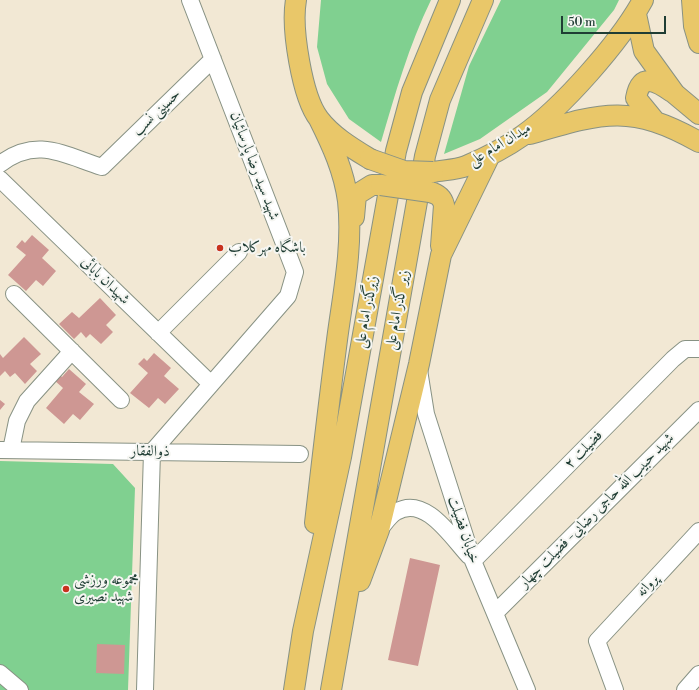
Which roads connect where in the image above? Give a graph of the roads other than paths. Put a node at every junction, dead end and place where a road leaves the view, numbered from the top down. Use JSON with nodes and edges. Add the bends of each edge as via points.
{"nodes":[{"id":1,"x":190,"y":0,"type":"edge"},
{"id":2,"x":450,"y":0,"type":"edge"},
{"id":3,"x":483,"y":0,"type":"edge"},
{"id":4,"x":692,"y":0,"type":"edge"},
{"id":5,"x":295,"y":2,"type":"edge"},
{"id":6,"x":639,"y":7,"type":"edge"},
{"id":7,"x":699,"y":43,"type":"edge"},
{"id":8,"x":213,"y":59,"type":"junction"},
{"id":9,"x":676,"y":94,"type":"junction"},
{"id":10,"x":699,"y":114,"type":"edge"},
{"id":11,"x":319,"y":119,"type":"junction"},
{"id":12,"x":654,"y":120,"type":"junction"},
{"id":13,"x":522,"y":136,"type":"junction"},
{"id":14,"x":699,"y":142,"type":"edge"},
{"id":15,"x":490,"y":155,"type":"junction"},
{"id":16,"x":0,"y":164,"type":"edge"},
{"id":17,"x":0,"y":179,"type":"edge"},
{"id":18,"x":432,"y":182,"type":"junction"},
{"id":19,"x":349,"y":251,"type":"junction"},
{"id":20,"x":239,"y":252,"type":"dead end"},
{"id":21,"x":441,"y":256,"type":"junction"},
{"id":22,"x":14,"y":294,"type":"dead end"},
{"id":23,"x":158,"y":333,"type":"junction"},
{"id":24,"x":699,"y":349,"type":"edge"},
{"id":25,"x":72,"y":351,"type":"junction"},
{"id":26,"x":419,"y":364,"type":"junction"},
{"id":27,"x":210,"y":383,"type":"junction"},
{"id":28,"x":121,"y":400,"type":"dead end"},
{"id":29,"x":699,"y":410,"type":"edge"},
{"id":30,"x":6,"y":450,"type":"edge"},
{"id":31,"x":152,"y":452,"type":"junction"},
{"id":32,"x":300,"y":454,"type":"dead end"},
{"id":33,"x":379,"y":530,"type":"junction"},
{"id":34,"x":699,"y":531,"type":"edge"},
{"id":35,"x":473,"y":562,"type":"junction"},
{"id":36,"x":495,"y":613,"type":"junction"},
{"id":37,"x":342,"y":628,"type":"junction"},
{"id":38,"x":303,"y":631,"type":"junction"},
{"id":39,"x":0,"y":673,"type":"edge"},
{"id":40,"x":20,"y":690,"type":"edge"},
{"id":41,"x":145,"y":690,"type":"edge"},
{"id":42,"x":294,"y":690,"type":"edge"},
{"id":43,"x":331,"y":690,"type":"edge"},
{"id":44,"x":527,"y":690,"type":"edge"},
{"id":45,"x":615,"y":690,"type":"edge"}],
"edges":[{"from":1,"to":8,"type":"street","name":"شهید سید رضا پارسائیان"},
{"from":2,"to":38,"type":"main road","name":"زیرگذر امام علی","via":[[412,92],[396,151],[341,457]]},
{"from":3,"to":37,"type":"main road","name":"زیر گذر امام علی","via":[[440,100],[425,156]]},
{"from":4,"to":7,"type":"main road","via":[[694,26]]},
{"from":5,"to":11,"type":"main road","name":"میدان امام علی","via":[[297,48],[302,76]]},
{"from":6,"to":9,"type":"main road","via":[[644,51]]},
{"from":6,"to":13,"type":"main road","name":"میدان امام علی","via":[[608,50],[582,80],[554,109]]},
{"from":8,"to":16,"type":"street","name":"حسینی نسب","via":[[102,167],[42,148],[14,155]]},
{"from":8,"to":27,"type":"street","name":"شهید سید رضا پارسائیان","via":[[295,272],[288,296]]},
{"from":9,"to":10,"type":"main road"},
{"from":9,"to":12,"type":"main road","via":[[658,82],[642,82],[636,98]]},
{"from":11,"to":18,"type":"main road","name":"میدان امام علی","bridge":true,"via":[[343,142],[370,159]]},
{"from":11,"to":19,"type":"main road","via":[[336,154],[342,174],[348,201]]},
{"from":12,"to":13,"type":"main road","via":[[622,114],[601,115]]},
{"from":12,"to":14,"type":"main road"},
{"from":13,"to":15,"type":"main road","name":"میدان امام علی"},
{"from":15,"to":18,"type":"main road","name":"میدان امام علی"},
{"from":15,"to":21,"type":"main road"},
{"from":17,"to":23,"type":"street","name":"شهیدان بابائی"},
{"from":18,"to":19,"type":"main road","bridge":true,"via":[[372,184],[356,196]]},
{"from":18,"to":21,"type":"main road","via":[[444,205]]},
{"from":19,"to":38,"type":"main road","via":[[324,440]]},
{"from":20,"to":23,"type":"street"},
{"from":21,"to":26,"type":"main road"},
{"from":22,"to":25,"type":"street"},
{"from":23,"to":27,"type":"street","name":"شهیدان بابائی"},
{"from":24,"to":35,"type":"street","name":"فضیلت ۲","via":[[685,349],[673,359]]},
{"from":25,"to":28,"type":"street"},
{"from":25,"to":30,"type":"street","via":[[27,401]]},
{"from":26,"to":33,"type":"main road"},
{"from":26,"to":35,"type":"street","name":"خیابان فضیلت","via":[[426,414]]},
{"from":27,"to":31,"type":"street","name":"شهید سید رضا پارسائیان"},
{"from":29,"to":36,"type":"street","name":"شهید حبیب الله حاجی رضایی- فضیلت چهار"},
{"from":30,"to":31,"type":"street","name":"ذوالفقار"},
{"from":31,"to":32,"type":"street","name":"ذوالفقار"},
{"from":31,"to":41,"type":"street"},
{"from":33,"to":35,"type":"street","via":[[395,513],[405,508],[419,509],[436,518]]},
{"from":33,"to":37,"type":"main road"},
{"from":34,"to":45,"type":"street","name":"پروانه","via":[[597,641]]},
{"from":35,"to":36,"type":"street","name":"خیابان فضیلت"},
{"from":36,"to":44,"type":"street","name":"خیابان فضیلت"},
{"from":37,"to":43,"type":"main road"},
{"from":38,"to":42,"type":"main road"},
{"from":39,"to":40,"type":"street"}]}
